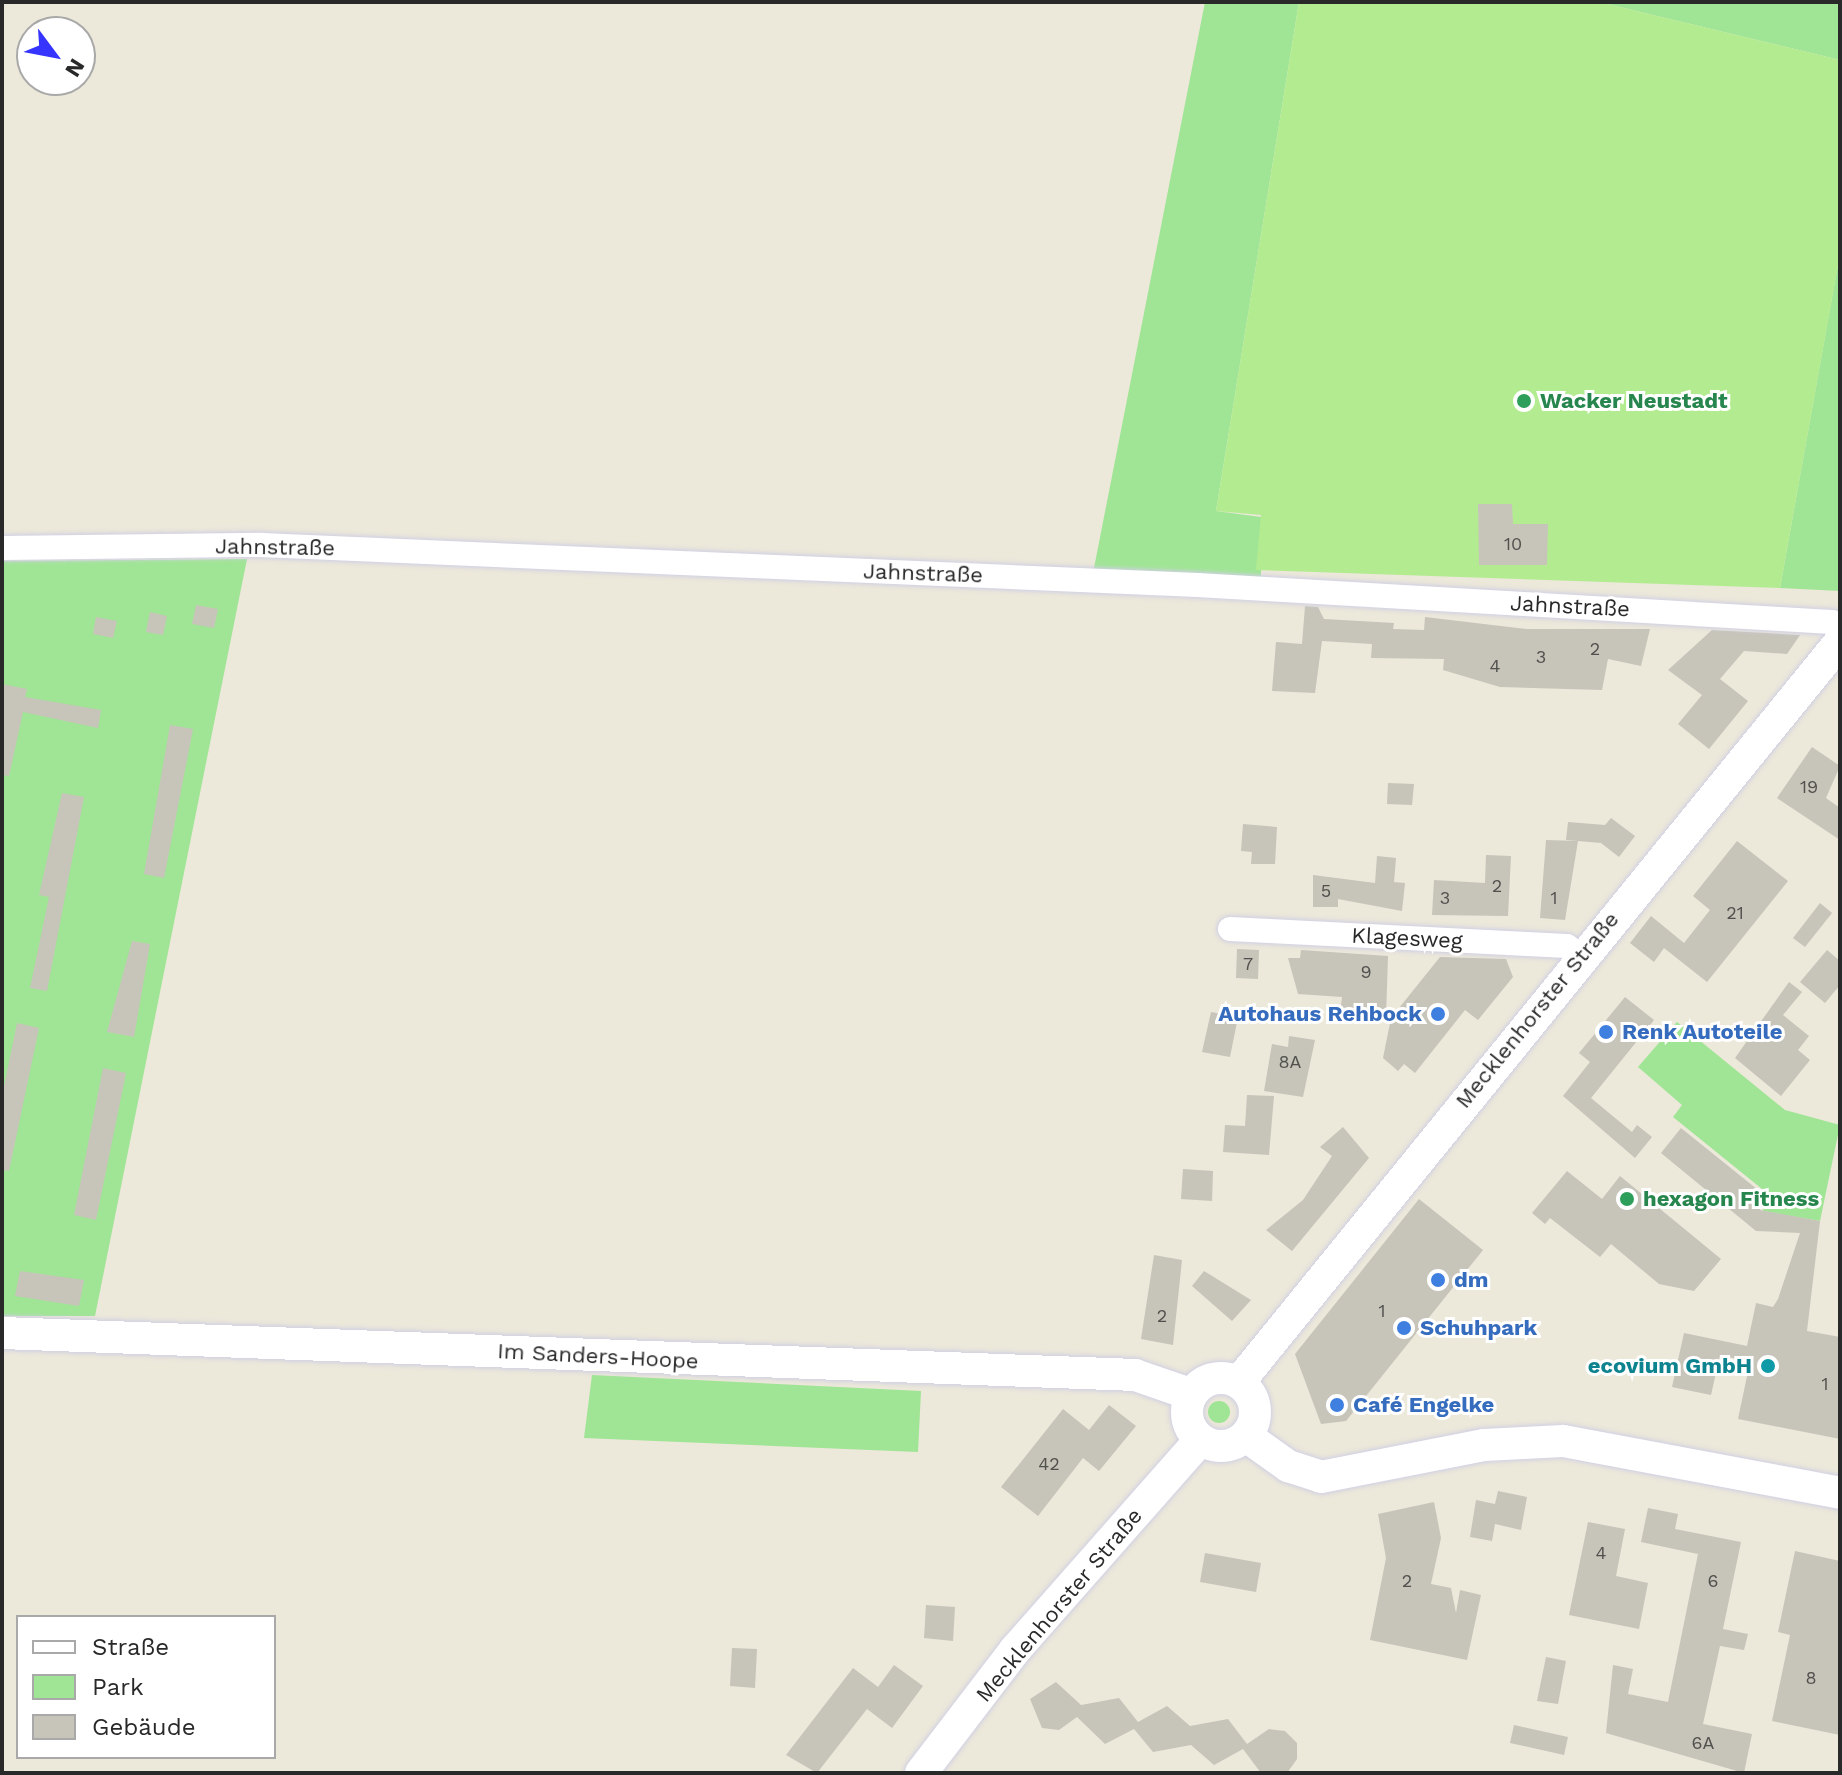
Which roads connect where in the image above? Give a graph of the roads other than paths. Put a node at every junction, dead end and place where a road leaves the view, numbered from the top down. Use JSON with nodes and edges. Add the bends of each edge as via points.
{"nodes":[{"id":1,"x":2,"y":548,"type":"edge"},
{"id":2,"x":1840,"y":629,"type":"edge"},
{"id":3,"x":1840,"y":642,"type":"edge"},
{"id":4,"x":1230,"y":929,"type":"dead end"},
{"id":5,"x":1581,"y":956,"type":"junction"},
{"id":6,"x":2,"y":1333,"type":"edge"},
{"id":7,"x":1239,"y":1382,"type":"junction"},
{"id":8,"x":1190,"y":1394,"type":"junction"},
{"id":9,"x":1246,"y":1436,"type":"junction"},
{"id":10,"x":1200,"y":1440,"type":"junction"},
{"id":11,"x":1840,"y":1493,"type":"edge"},
{"id":12,"x":921,"y":1773,"type":"edge"}],
"edges":[{"from":1,"to":2,"type":"street","name":"Jahnstraße","via":[[262,545],[1133,582],[1832,622]]},
{"from":3,"to":5,"type":"main road","name":"Mecklenhorster Straße"},
{"from":4,"to":5,"type":"street","name":"Klagesweg","via":[[1567,946]]},
{"from":5,"to":7,"type":"main road","name":"Mecklenhorster Straße"},
{"from":6,"to":8,"type":"main road","name":"Im Sanders-Hoope","via":[[1135,1375]]},
{"from":7,"to":8,"type":"main road","via":[[1210,1379]]},
{"from":7,"to":9,"type":"main road","via":[[1254,1404]]},
{"from":8,"to":10,"type":"main road","via":[[1186,1418]]},
{"from":9,"to":10,"type":"main road","via":[[1229,1446]]},
{"from":9,"to":11,"type":"main road","via":[[1288,1466],[1321,1477],[1484,1445],[1563,1441]]},
{"from":10,"to":12,"type":"main road","name":"Mecklenhorster Straße","via":[[1015,1650]]}]}
